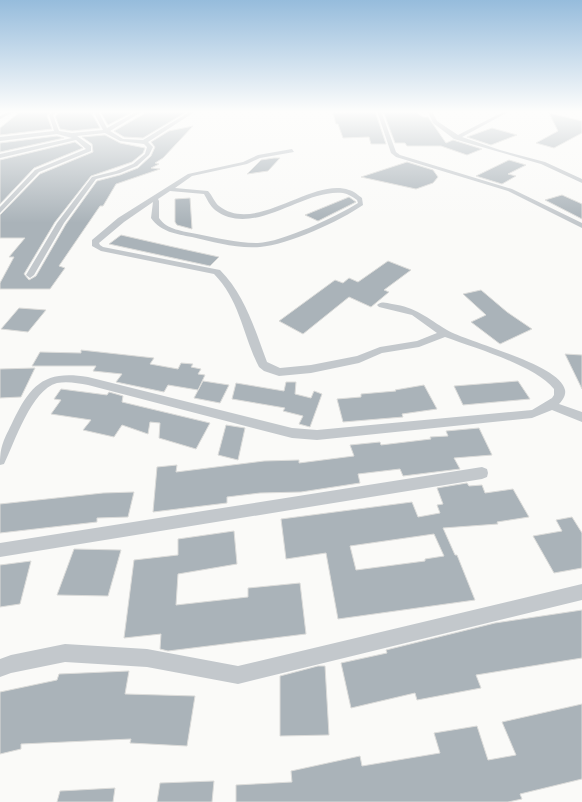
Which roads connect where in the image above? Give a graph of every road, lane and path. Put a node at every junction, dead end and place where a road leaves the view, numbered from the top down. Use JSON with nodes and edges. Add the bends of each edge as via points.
{"nodes":[{"id":1,"x":29,"y":148,"type":"edge"},
{"id":2,"x":89,"y":148,"type":"edge"},
{"id":3,"x":149,"y":148,"type":"edge"},
{"id":4,"x":393,"y":148,"type":"edge"},
{"id":5,"x":492,"y":148,"type":"edge"},
{"id":6,"x":292,"y":150,"type":"dead end"},
{"id":7,"x":0,"y":156,"type":"edge"},
{"id":8,"x":582,"y":181,"type":"edge"},
{"id":9,"x":168,"y":189,"type":"junction"},
{"id":10,"x":153,"y":199,"type":"junction"},
{"id":11,"x":0,"y":211,"type":"edge"},
{"id":12,"x":582,"y":226,"type":"edge"},
{"id":13,"x":30,"y":275,"type":"dead end"},
{"id":14,"x":382,"y":305,"type":"dead end"},
{"id":15,"x":445,"y":333,"type":"junction"},
{"id":16,"x":550,"y":405,"type":"junction"},
{"id":17,"x":582,"y":417,"type":"edge"},
{"id":18,"x":0,"y":460,"type":"edge"},
{"id":19,"x":482,"y":473,"type":"dead end"},
{"id":20,"x":0,"y":550,"type":"edge"},
{"id":21,"x":582,"y":592,"type":"edge"},
{"id":22,"x":0,"y":668,"type":"edge"}],
"edges":[{"from":1,"to":7,"type":"street"},
{"from":2,"to":11,"type":"street","via":[[37,171]]},
{"from":3,"to":13,"type":"street","via":[[144,158],[121,172],[94,178],[61,223]]},
{"from":4,"to":12,"type":"street","via":[[398,156],[510,190]]},
{"from":5,"to":8,"type":"street","via":[[545,164]]},
{"from":6,"to":9,"type":"street","via":[[221,170],[190,175]]},
{"from":9,"to":10,"type":"street"},
{"from":9,"to":10,"type":"street","via":[[206,192],[217,208],[244,217],[260,215],[328,191],[353,194],[361,204],[272,243],[250,245],[223,242],[162,226],[156,218],[156,201]]},
{"from":10,"to":15,"type":"street","via":[[104,234],[95,242],[96,246],[217,272],[236,297],[263,364],[268,368],[279,372],[311,369],[359,359],[380,350],[419,344]]},
{"from":14,"to":15,"type":"street","via":[[416,312]]},
{"from":15,"to":16,"type":"street","via":[[547,376],[559,388],[560,394]]},
{"from":16,"to":17,"type":"street"},
{"from":16,"to":18,"type":"street","via":[[544,411],[532,414],[318,434],[292,433],[72,377],[61,378],[44,383],[34,391]]},
{"from":19,"to":20,"type":"street"},
{"from":21,"to":22,"type":"street","via":[[238,675],[147,658],[85,654],[57,654]]}]}
